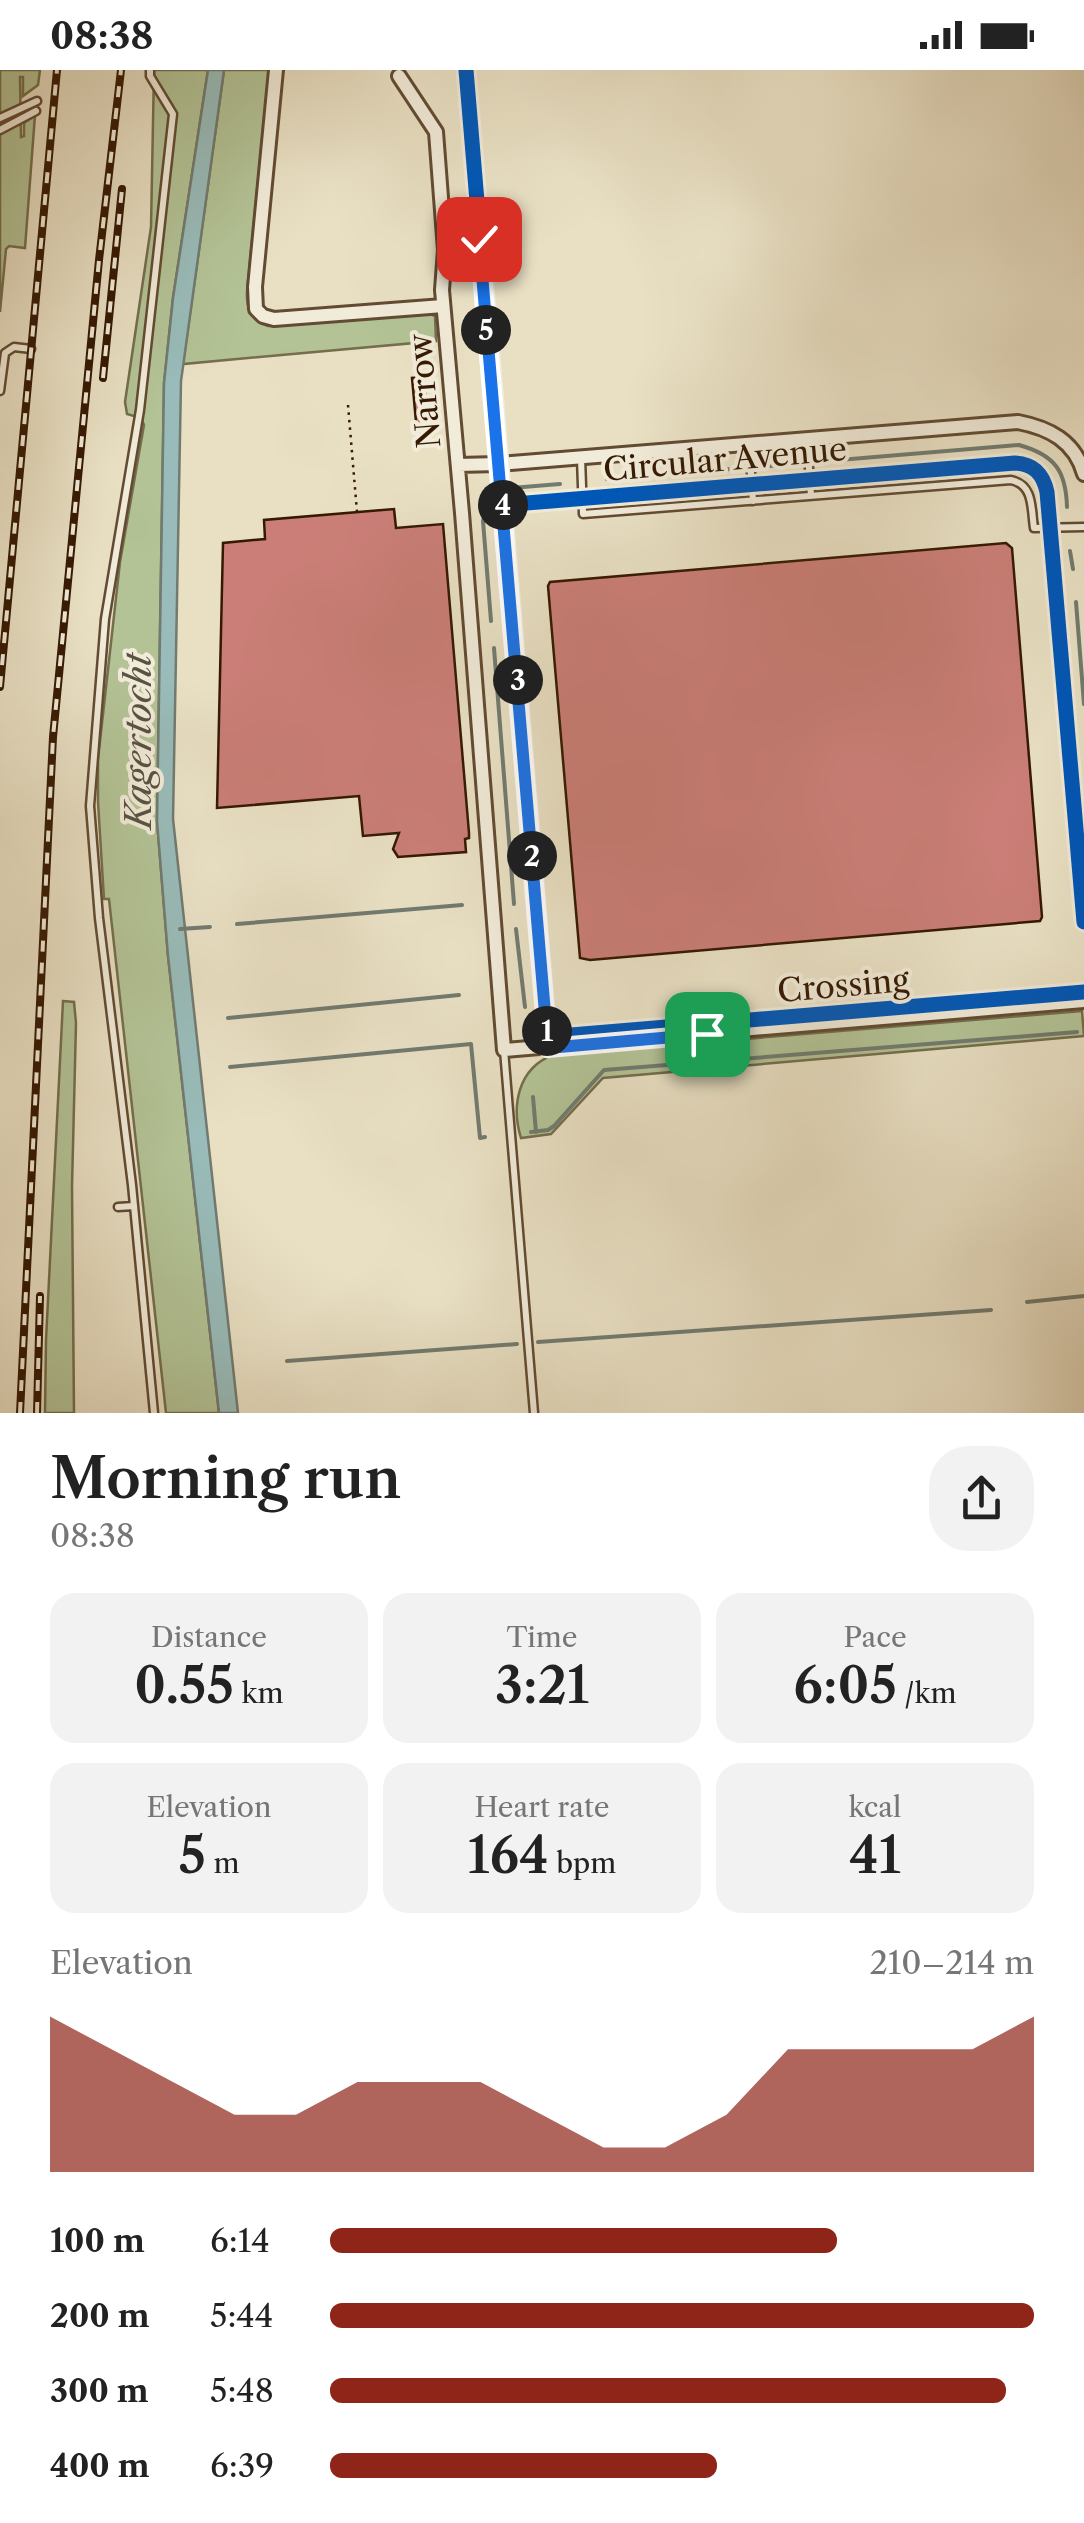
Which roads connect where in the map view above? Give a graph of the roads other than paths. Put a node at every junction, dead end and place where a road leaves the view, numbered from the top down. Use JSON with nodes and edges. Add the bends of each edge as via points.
{"nodes":[{"id":1,"x":276,"y":70,"type":"edge"},
{"id":2,"x":150,"y":73,"type":"edge"},
{"id":3,"x":399,"y":76,"type":"dead end"},
{"id":4,"x":37,"y":101,"type":"dead end"},
{"id":5,"x":36,"y":112,"type":"dead end"},
{"id":6,"x":0,"y":118,"type":"edge"},
{"id":7,"x":0,"y":130,"type":"edge"},
{"id":8,"x":444,"y":306,"type":"junction"},
{"id":9,"x":32,"y":349,"type":"dead end"},
{"id":10,"x":0,"y":392,"type":"edge"},
{"id":11,"x":807,"y":439,"type":"junction"},
{"id":12,"x":749,"y":444,"type":"junction"},
{"id":13,"x":581,"y":458,"type":"junction"},
{"id":14,"x":458,"y":465,"type":"junction"},
{"id":15,"x":1084,"y":474,"type":"edge"},
{"id":16,"x":812,"y":496,"type":"junction"},
{"id":17,"x":753,"y":501,"type":"junction"},
{"id":18,"x":1084,"y":527,"type":"edge"},
{"id":19,"x":1084,"y":1002,"type":"edge"},
{"id":20,"x":504,"y":1050,"type":"junction"},
{"id":21,"x":118,"y":1206,"type":"dead end"},
{"id":22,"x":134,"y":1206,"type":"junction"},
{"id":23,"x":154,"y":1413,"type":"edge"},
{"id":24,"x":534,"y":1413,"type":"edge"}],
"edges":[{"from":1,"to":8,"type":"street","via":[[256,309],[274,319]]},
{"from":2,"to":22,"type":"lane","via":[[173,114],[140,410],[105,619],[90,806]]},
{"from":3,"to":8,"type":"street","name":"Narrow","via":[[436,132]]},
{"from":4,"to":6,"type":"lane"},
{"from":5,"to":7,"type":"lane"},
{"from":8,"to":14,"type":"street","name":"Narrow"},
{"from":9,"to":10,"type":"lane","via":[[6,353]]},
{"from":11,"to":12,"type":"street","name":"Circular Avenue"},
{"from":11,"to":15,"type":"street","name":"Circular Avenue","via":[[1018,422],[1054,432],[1074,451]]},
{"from":11,"to":16,"type":"lane"},
{"from":12,"to":13,"type":"street","name":"Circular Avenue"},
{"from":12,"to":17,"type":"lane"},
{"from":13,"to":14,"type":"street","name":"Circular Avenue"},
{"from":13,"to":17,"type":"lane","via":[[583,514]]},
{"from":14,"to":20,"type":"street"},
{"from":16,"to":17,"type":"lane"},
{"from":16,"to":18,"type":"lane","via":[[1011,480],[1029,491],[1034,528]]},
{"from":19,"to":20,"type":"street","name":"Crossing"},
{"from":20,"to":24,"type":"lane"},
{"from":21,"to":22,"type":"lane"},
{"from":22,"to":23,"type":"lane"}]}
